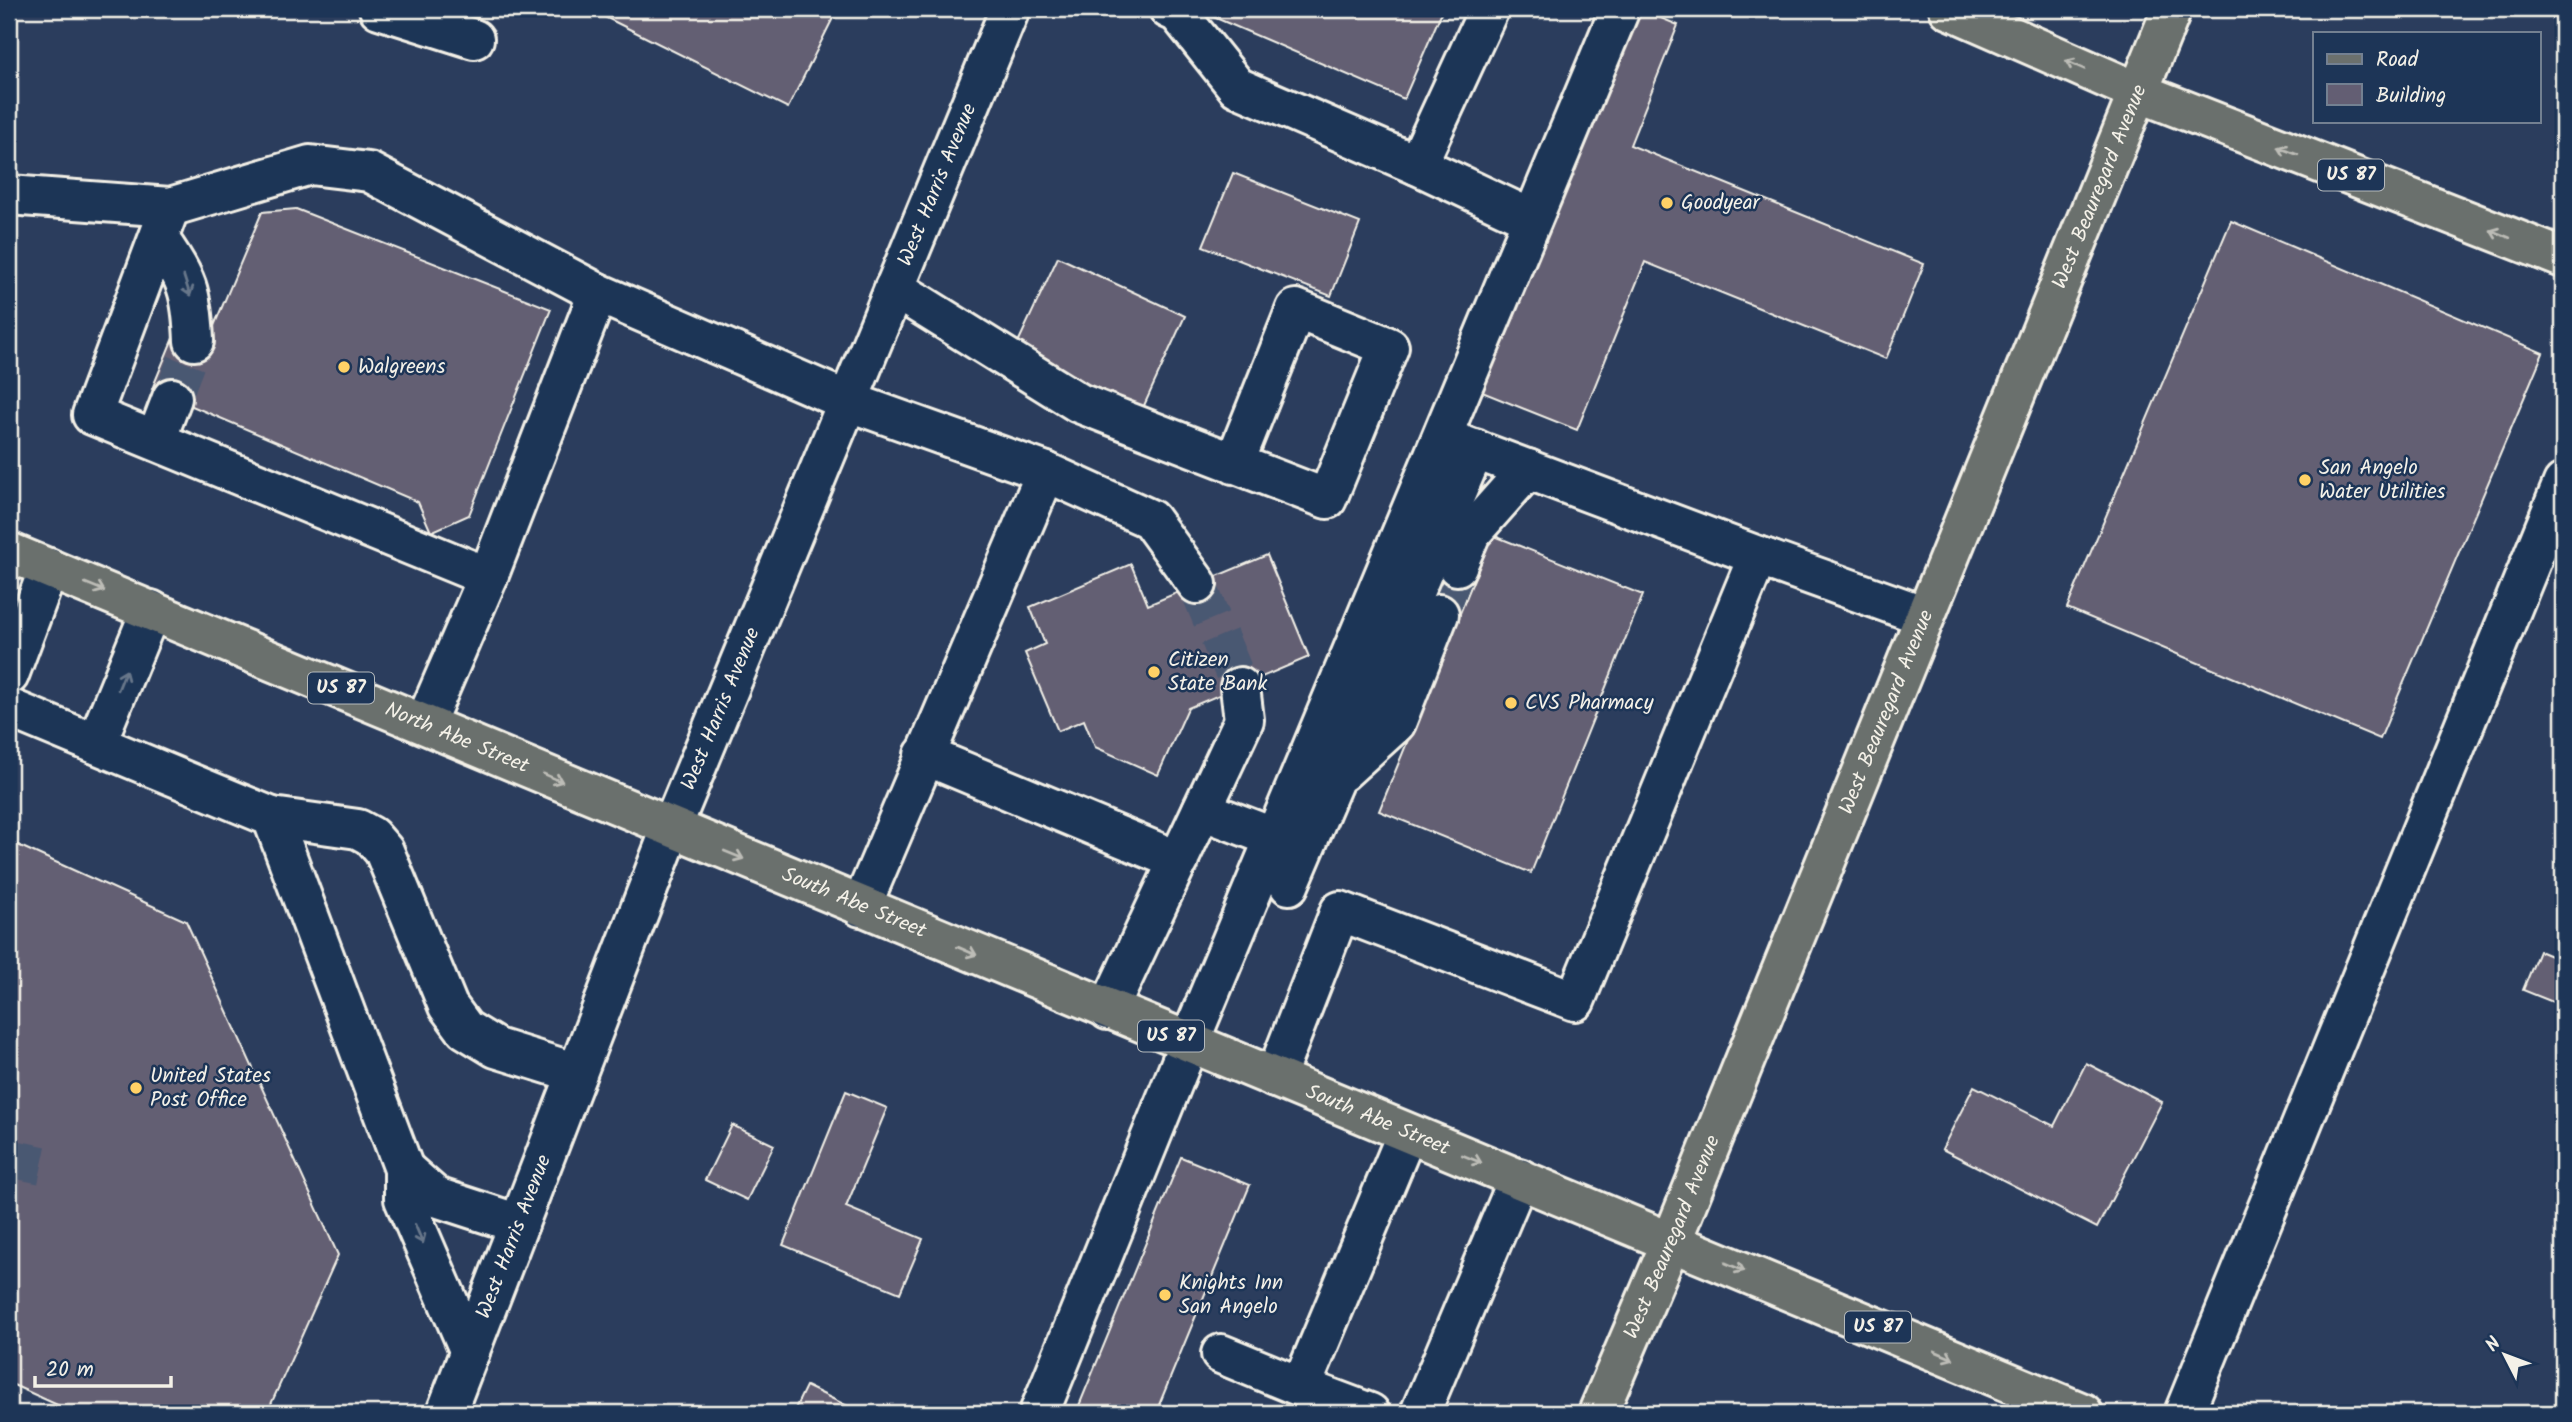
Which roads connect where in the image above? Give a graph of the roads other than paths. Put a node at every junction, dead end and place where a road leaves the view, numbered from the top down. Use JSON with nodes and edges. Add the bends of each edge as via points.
{"nodes":[{"id":1,"x":379,"y":9,"type":"edge"},
{"id":2,"x":1010,"y":9,"type":"edge"},
{"id":3,"x":1169,"y":9,"type":"edge"},
{"id":4,"x":1489,"y":9,"type":"edge"},
{"id":5,"x":1620,"y":9,"type":"edge"},
{"id":6,"x":1949,"y":9,"type":"edge"},
{"id":7,"x":2172,"y":9,"type":"edge"},
{"id":8,"x":474,"y":39,"type":"dead end"},
{"id":9,"x":2138,"y":92,"type":"junction"},
{"id":10,"x":1417,"y":165,"type":"junction"},
{"id":11,"x":9,"y":195,"type":"edge"},
{"id":12,"x":1532,"y":219,"type":"junction"},
{"id":13,"x":164,"y":223,"type":"junction"},
{"id":14,"x":2563,"y":258,"type":"edge"},
{"id":15,"x":894,"y":288,"type":"junction"},
{"id":16,"x":598,"y":293,"type":"junction"},
{"id":17,"x":194,"y":341,"type":"tunnel mouth"},
{"id":18,"x":172,"y":398,"type":"tunnel mouth"},
{"id":19,"x":847,"y":401,"type":"junction"},
{"id":20,"x":156,"y":440,"type":"junction"},
{"id":21,"x":1458,"y":443,"type":"junction"},
{"id":22,"x":1234,"y":464,"type":"junction"},
{"id":23,"x":1528,"y":470,"type":"junction"},
{"id":24,"x":1046,"y":472,"type":"junction"},
{"id":25,"x":2563,"y":483,"type":"edge"},
{"id":26,"x":9,"y":552,"type":"edge"},
{"id":27,"x":1774,"y":562,"type":"junction"},
{"id":28,"x":1457,"y":566,"type":"tunnel mouth"},
{"id":29,"x":49,"y":568,"type":"junction"},
{"id":30,"x":488,"y":577,"type":"junction"},
{"id":31,"x":1197,"y":584,"type":"tunnel mouth"},
{"id":32,"x":151,"y":610,"type":"junction"},
{"id":33,"x":1439,"y":614,"type":"tunnel mouth"},
{"id":34,"x":1925,"y":616,"type":"junction"},
{"id":35,"x":9,"y":675,"type":"edge"},
{"id":36,"x":1240,"y":687,"type":"tunnel mouth"},
{"id":37,"x":9,"y":708,"type":"edge"},
{"id":38,"x":425,"y":723,"type":"junction"},
{"id":39,"x":96,"y":744,"type":"junction"},
{"id":40,"x":925,"y":755,"type":"junction"},
{"id":41,"x":1334,"y":779,"type":"junction"},
{"id":42,"x":1202,"y":810,"type":"junction"},
{"id":43,"x":272,"y":817,"type":"junction"},
{"id":44,"x":671,"y":829,"type":"junction"},
{"id":45,"x":1275,"y":838,"type":"junction"},
{"id":46,"x":1179,"y":861,"type":"junction"},
{"id":47,"x":1274,"y":880,"type":"junction"},
{"id":48,"x":861,"y":907,"type":"junction"},
{"id":49,"x":1340,"y":911,"type":"junction"},
{"id":50,"x":1108,"y":1010,"type":"junction"},
{"id":51,"x":1189,"y":1043,"type":"junction"},
{"id":52,"x":577,"y":1073,"type":"junction"},
{"id":53,"x":1275,"y":1079,"type":"junction"},
{"id":54,"x":1408,"y":1133,"type":"junction"},
{"id":55,"x":404,"y":1169,"type":"junction"},
{"id":56,"x":1519,"y":1178,"type":"junction"},
{"id":57,"x":519,"y":1224,"type":"junction"},
{"id":58,"x":1672,"y":1240,"type":"junction"},
{"id":59,"x":470,"y":1352,"type":"junction"},
{"id":60,"x":1221,"y":1354,"type":"dead end"},
{"id":61,"x":1301,"y":1387,"type":"junction"},
{"id":62,"x":446,"y":1413,"type":"edge"},
{"id":63,"x":1040,"y":1413,"type":"edge"},
{"id":64,"x":1370,"y":1413,"type":"edge"},
{"id":65,"x":1420,"y":1413,"type":"edge"},
{"id":66,"x":1598,"y":1413,"type":"edge"},
{"id":67,"x":2083,"y":1413,"type":"edge"},
{"id":68,"x":2184,"y":1413,"type":"edge"}],
"edges":[{"from":1,"to":8,"type":"street"},
{"from":2,"to":15,"type":"street","name":"West Harris Avenue"},
{"from":3,"to":10,"type":"street","via":[[1178,13],[1237,87]]},
{"from":4,"to":10,"type":"street"},
{"from":5,"to":12,"type":"street"},
{"from":9,"to":6,"type":"main road","number":"US 87","one_way":true},
{"from":7,"to":9,"type":"main road","name":"West Beauregard Avenue"},
{"from":14,"to":9,"type":"main road","number":"US 87","one_way":true},
{"from":9,"to":34,"type":"main road","name":"West Beauregard Avenue"},
{"from":10,"to":12,"type":"street"},
{"from":11,"to":13,"type":"street"},
{"from":12,"to":21,"type":"street"},
{"from":13,"to":16,"type":"street","via":[[310,165],[369,172]]},
{"from":13,"to":17,"type":"street","one_way":true,"via":[[192,302]]},
{"from":13,"to":20,"type":"street","via":[[92,415]]},
{"from":15,"to":19,"type":"street","name":"West Harris Avenue"},
{"from":15,"to":22,"type":"street","via":[[1079,403]]},
{"from":16,"to":19,"type":"street"},
{"from":16,"to":30,"type":"street"},
{"from":18,"to":20,"type":"street"},
{"from":19,"to":24,"type":"street"},
{"from":19,"to":44,"type":"street","name":"West Harris Avenue"},
{"from":20,"to":30,"type":"street"},
{"from":21,"to":23,"type":"street"},
{"from":21,"to":41,"type":"street"},
{"from":21,"to":45,"type":"street"},
{"from":22,"to":22,"type":"street","via":[[1327,499],[1388,347],[1296,309]]},
{"from":23,"to":27,"type":"street"},
{"from":23,"to":28,"type":"street","via":[[1472,533]]},
{"from":24,"to":31,"type":"street","via":[[1150,519]]},
{"from":24,"to":40,"type":"street"},
{"from":25,"to":68,"type":"street"},
{"from":26,"to":29,"type":"main road","name":"North Abe Street","number":"US 87"},
{"from":27,"to":34,"type":"street"},
{"from":27,"to":49,"type":"street","via":[[1758,556],[1575,1001]]},
{"from":29,"to":32,"type":"main road","name":"North Abe Street","number":"US 87","one_way":true},
{"from":29,"to":35,"type":"street"},
{"from":30,"to":38,"type":"street"},
{"from":32,"to":38,"type":"main road","name":"North Abe Street","number":"US 87"},
{"from":39,"to":32,"type":"street","one_way":true},
{"from":33,"to":41,"type":"street","via":[[1396,723]]},
{"from":34,"to":58,"type":"main road","name":"West Beauregard Avenue"},
{"from":36,"to":42,"type":"street","via":[[1244,720]]},
{"from":37,"to":39,"type":"street"},
{"from":38,"to":44,"type":"main road","name":"North Abe Street","number":"US 87","one_way":true},
{"from":39,"to":43,"type":"street"},
{"from":40,"to":46,"type":"street"},
{"from":40,"to":48,"type":"street"},
{"from":41,"to":47,"type":"street"},
{"from":42,"to":45,"type":"street"},
{"from":42,"to":46,"type":"street"},
{"from":43,"to":52,"type":"street","via":[[358,829],[372,836],[384,851],[448,1006],[465,1029],[496,1048]]},
{"from":43,"to":55,"type":"street"},
{"from":44,"to":48,"type":"main road","name":"South Abe Street","number":"US 87","one_way":true},
{"from":44,"to":52,"type":"street","name":"West Harris Avenue"},
{"from":45,"to":47,"type":"street"},
{"from":46,"to":50,"type":"street"},
{"from":47,"to":49,"type":"street"},
{"from":47,"to":51,"type":"street"},
{"from":48,"to":50,"type":"main road","name":"South Abe Street","number":"US 87","one_way":true},
{"from":49,"to":53,"type":"street"},
{"from":50,"to":51,"type":"main road","name":"South Abe Street","number":"US 87"},
{"from":51,"to":53,"type":"main road","name":"South Abe Street","number":"US 87"},
{"from":51,"to":63,"type":"street"},
{"from":52,"to":57,"type":"street","name":"West Harris Avenue"},
{"from":53,"to":54,"type":"main road","name":"South Abe Street","number":"US 87"},
{"from":54,"to":56,"type":"main road","name":"South Abe Street","number":"US 87","one_way":true},
{"from":54,"to":61,"type":"street"},
{"from":55,"to":57,"type":"street","via":[[436,1197]]},
{"from":55,"to":59,"type":"street","one_way":true,"via":[[404,1199]]},
{"from":56,"to":58,"type":"main road","name":"South Abe Street","number":"US 87"},
{"from":56,"to":65,"type":"street"},
{"from":57,"to":59,"type":"street","name":"West Harris Avenue"},
{"from":58,"to":66,"type":"main road","name":"West Beauregard Avenue"},
{"from":58,"to":67,"type":"main road","name":"South Abe Street","number":"US 87","one_way":true},
{"from":59,"to":62,"type":"street","name":"West Harris Avenue"},
{"from":60,"to":61,"type":"street"},
{"from":61,"to":64,"type":"street"}]}
